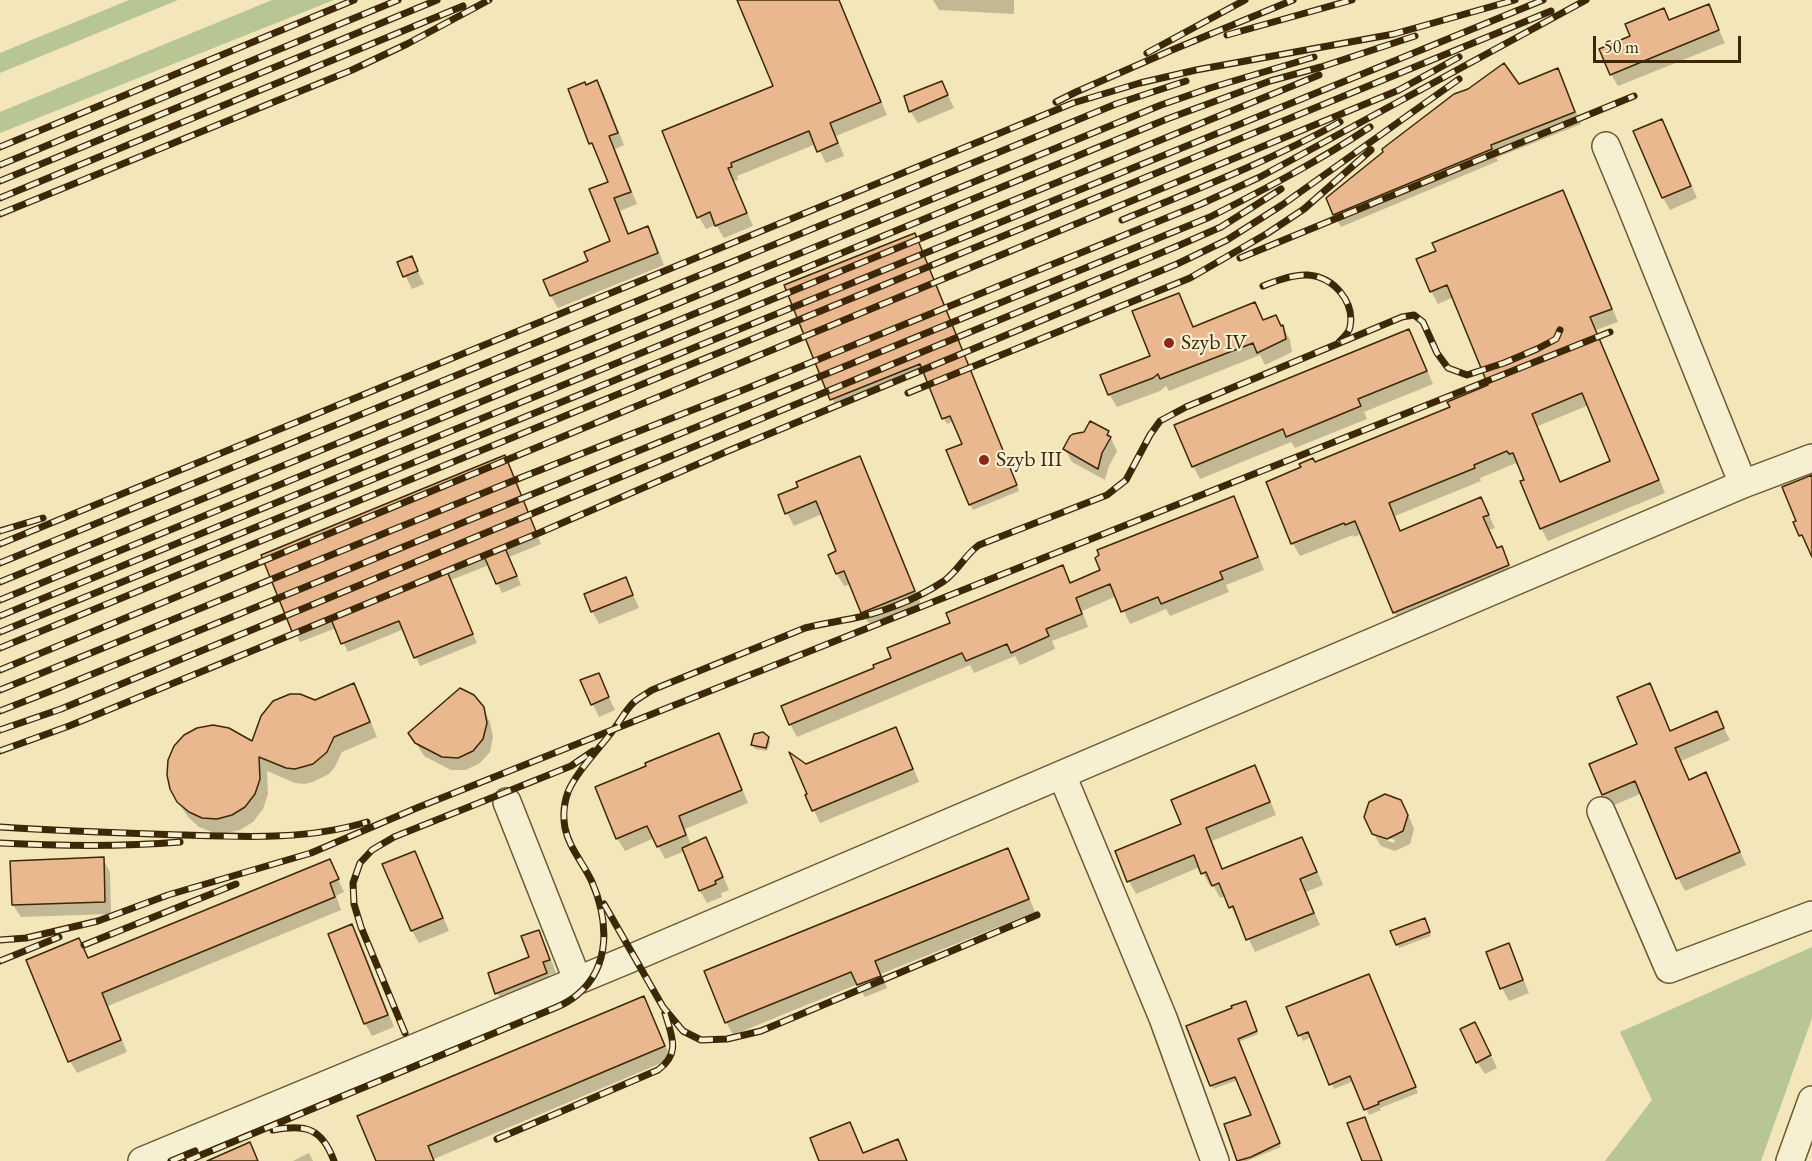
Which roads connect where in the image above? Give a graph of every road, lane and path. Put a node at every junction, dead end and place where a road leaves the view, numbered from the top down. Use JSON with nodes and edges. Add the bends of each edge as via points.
{"nodes":[{"id":1,"x":1606,"y":147,"type":"dead end"},
{"id":2,"x":1812,"y":458,"type":"edge"},
{"id":3,"x":1743,"y":484,"type":"junction"},
{"id":4,"x":1062,"y":776,"type":"junction"},
{"id":5,"x":507,"y":802,"type":"dead end"},
{"id":6,"x":1600,"y":812,"type":"dead end"},
{"id":7,"x":1812,"y":915,"type":"edge"},
{"id":8,"x":577,"y":979,"type":"junction"},
{"id":9,"x":1812,"y":1100,"type":"edge"},
{"id":10,"x":142,"y":1161,"type":"edge"},
{"id":11,"x":1215,"y":1161,"type":"edge"},
{"id":12,"x":1790,"y":1161,"type":"edge"}],
"edges":[{"from":1,"to":3,"type":"street"},
{"from":2,"to":3,"type":"street"},
{"from":3,"to":4,"type":"street"},
{"from":4,"to":8,"type":"street"},
{"from":4,"to":11,"type":"street","via":[[1163,1018]]},
{"from":5,"to":8,"type":"street"},
{"from":6,"to":7,"type":"street","via":[[1669,969]]},
{"from":8,"to":10,"type":"street"},
{"from":9,"to":12,"type":"street"}]}
